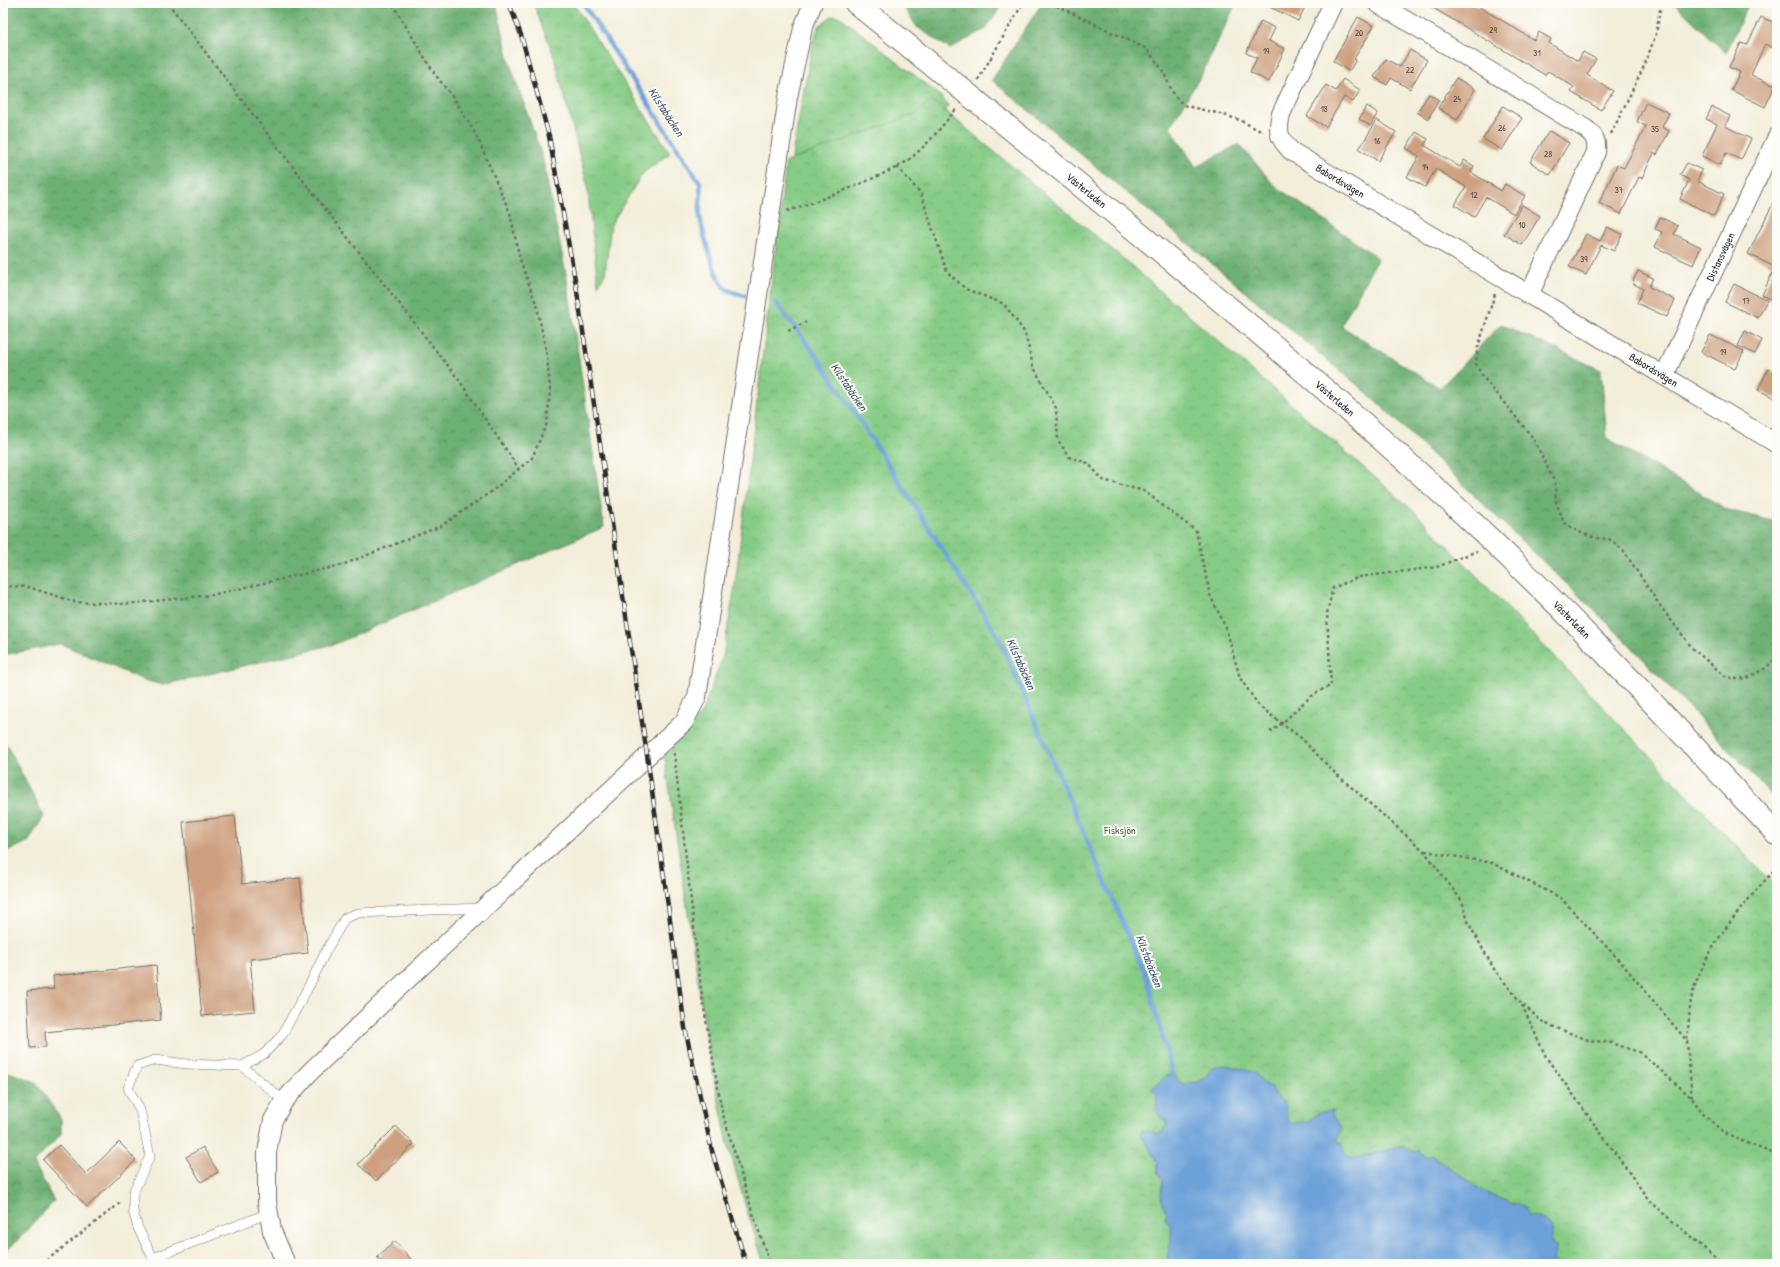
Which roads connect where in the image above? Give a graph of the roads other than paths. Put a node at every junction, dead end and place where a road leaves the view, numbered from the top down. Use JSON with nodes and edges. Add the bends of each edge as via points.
{"nodes":[{"id":1,"x":813,"y":3,"type":"edge"},
{"id":2,"x":856,"y":3,"type":"edge"},
{"id":3,"x":1333,"y":3,"type":"edge"},
{"id":4,"x":1377,"y":3,"type":"edge"},
{"id":5,"x":1777,"y":137,"type":"edge"},
{"id":6,"x":1529,"y":296,"type":"junction"},
{"id":7,"x":1664,"y":376,"type":"junction"},
{"id":8,"x":1777,"y":444,"type":"edge"},
{"id":9,"x":1777,"y":834,"type":"edge"},
{"id":10,"x":484,"y":908,"type":"junction"},
{"id":11,"x":242,"y":1066,"type":"junction"},
{"id":12,"x":284,"y":1101,"type":"junction"},
{"id":13,"x":269,"y":1213,"type":"junction"},
{"id":14,"x":154,"y":1261,"type":"edge"},
{"id":15,"x":286,"y":1264,"type":"edge"}],
"edges":[{"from":1,"to":10,"type":"street","via":[[803,28],[788,97],[697,697],[684,722]]},
{"from":2,"to":9,"type":"street","name":"Västerleden","via":[[1345,406],[1491,540],[1610,659]]},
{"from":3,"to":6,"type":"street","name":"Babordsvägen","via":[[1281,114],[1278,128],[1281,141],[1291,151]]},
{"from":4,"to":6,"type":"street","via":[[1586,129],[1597,140],[1596,152]]},
{"from":5,"to":7,"type":"street","name":"Distansvägen"},
{"from":6,"to":7,"type":"street","name":"Babordsvägen"},
{"from":7,"to":8,"type":"street","name":"Babordsvägen"},
{"from":10,"to":11,"type":"lane","via":[[358,913],[345,918],[282,1035],[264,1054]]},
{"from":10,"to":12,"type":"street","via":[[326,1057]]},
{"from":11,"to":12,"type":"lane"},
{"from":11,"to":14,"type":"lane","via":[[155,1060],[137,1066],[128,1088],[140,1110],[150,1156],[133,1193],[133,1211]]},
{"from":12,"to":13,"type":"street","via":[[273,1120],[267,1152]]},
{"from":13,"to":14,"type":"lane"},
{"from":13,"to":15,"type":"street","via":[[272,1231]]}]}
